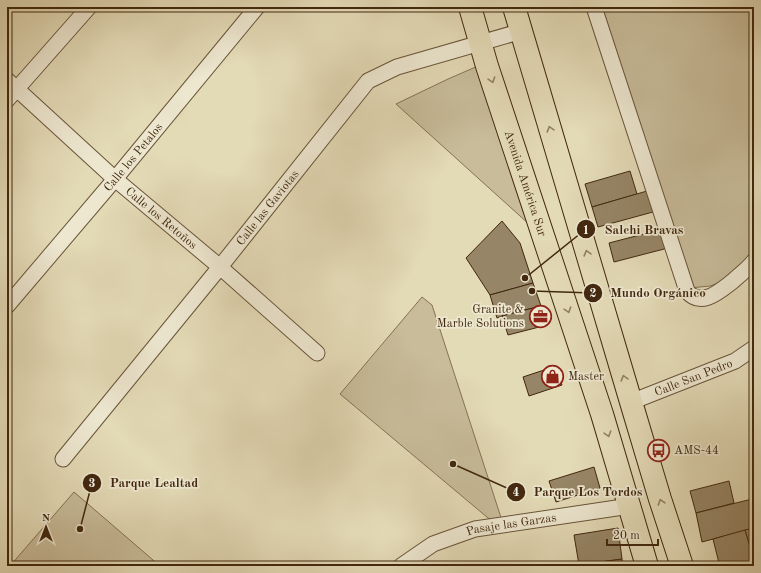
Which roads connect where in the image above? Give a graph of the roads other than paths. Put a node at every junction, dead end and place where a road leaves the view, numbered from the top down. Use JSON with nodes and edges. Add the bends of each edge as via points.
{"nodes":[{"id":1,"x":89,"y":7,"type":"edge"},
{"id":2,"x":257,"y":7,"type":"edge"},
{"id":3,"x":470,"y":7,"type":"edge"},
{"id":4,"x":514,"y":7,"type":"edge"},
{"id":5,"x":594,"y":7,"type":"edge"},
{"id":6,"x":522,"y":31,"type":"junction"},
{"id":7,"x":480,"y":43,"type":"junction"},
{"id":8,"x":10,"y":90,"type":"edge"},
{"id":9,"x":115,"y":179,"type":"junction"},
{"id":10,"x":754,"y":262,"type":"edge"},
{"id":11,"x":220,"y":268,"type":"junction"},
{"id":12,"x":7,"y":306,"type":"edge"},
{"id":13,"x":754,"y":348,"type":"edge"},
{"id":14,"x":317,"y":353,"type":"dead end"},
{"id":15,"x":631,"y":402,"type":"junction"},
{"id":16,"x":63,"y":459,"type":"dead end"},
{"id":17,"x":630,"y":506,"type":"junction"},
{"id":18,"x":401,"y":566,"type":"edge"},
{"id":19,"x":647,"y":566,"type":"edge"},
{"id":20,"x":682,"y":566,"type":"edge"}],
"edges":[{"from":1,"to":8,"type":"street"},
{"from":2,"to":9,"type":"street","name":"Calle los Petalos"},
{"from":3,"to":7,"type":"main road","name":"Avenida América Sur"},
{"from":4,"to":6,"type":"main road"},
{"from":5,"to":10,"type":"street","via":[[690,296],[708,298],[718,294]]},
{"from":6,"to":7,"type":"street","name":"Calle las Gaviotas"},
{"from":15,"to":6,"type":"main road","one_way":true},
{"from":7,"to":11,"type":"street","name":"Calle las Gaviotas","via":[[397,67],[368,81]]},
{"from":7,"to":17,"type":"main road","name":"Avenida América Sur","one_way":true},
{"from":8,"to":9,"type":"street","name":"Calle los Retoños"},
{"from":9,"to":11,"type":"street","name":"Calle los Retoños"},
{"from":9,"to":12,"type":"street","name":"Calle los Petalos"},
{"from":11,"to":14,"type":"street","name":"Calle los Retoños"},
{"from":11,"to":16,"type":"street","name":"Calle las Gaviotas"},
{"from":13,"to":15,"type":"street","name":"Calle San Pedro","via":[[735,361]]},
{"from":20,"to":15,"type":"main road","one_way":true},
{"from":17,"to":18,"type":"street","name":"Pasaje las Garzas","via":[[475,530],[433,544]]},
{"from":17,"to":19,"type":"main road","name":"Avenida América Sur"}]}
